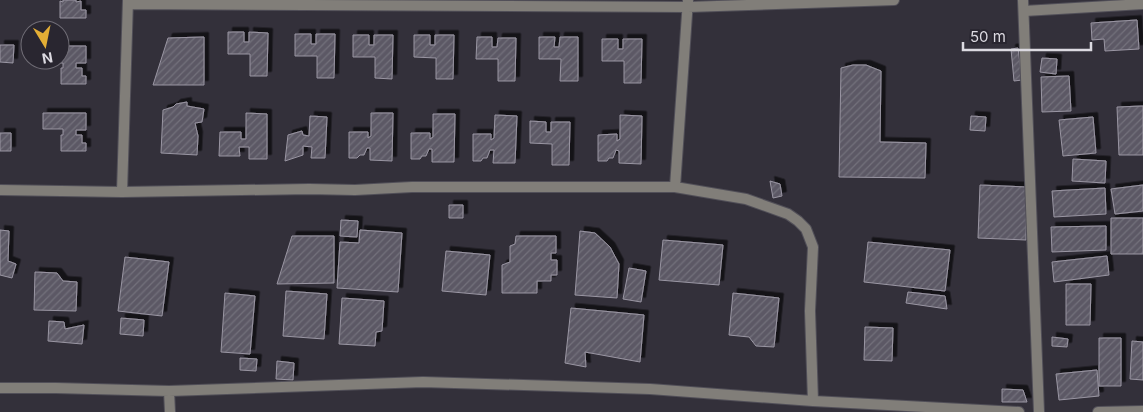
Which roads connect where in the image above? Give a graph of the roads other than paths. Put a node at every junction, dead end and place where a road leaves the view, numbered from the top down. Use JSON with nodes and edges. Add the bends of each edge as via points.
{"nodes":[{"id":1,"x":894,"y":0,"type":"edge"},
{"id":2,"x":128,"y":2,"type":"edge"},
{"id":3,"x":688,"y":4,"type":"edge"},
{"id":4,"x":1143,"y":4,"type":"edge"},
{"id":5,"x":1024,"y":5,"type":"edge"},
{"id":6,"x":675,"y":187,"type":"junction"},
{"id":7,"x":0,"y":190,"type":"edge"},
{"id":8,"x":122,"y":192,"type":"junction"},
{"id":9,"x":0,"y":388,"type":"edge"},
{"id":10,"x":169,"y":391,"type":"junction"},
{"id":11,"x":813,"y":401,"type":"junction"},
{"id":12,"x":1143,"y":411,"type":"edge"},
{"id":13,"x":170,"y":412,"type":"edge"},
{"id":14,"x":1019,"y":412,"type":"edge"},
{"id":15,"x":1039,"y":412,"type":"edge"},
{"id":16,"x":1098,"y":412,"type":"edge"}],
"edges":[{"from":1,"to":3,"type":"street"},
{"from":2,"to":3,"type":"street"},
{"from":2,"to":8,"type":"street"},
{"from":3,"to":6,"type":"street"},
{"from":4,"to":5,"type":"street"},
{"from":5,"to":15,"type":"street"},
{"from":6,"to":8,"type":"street"},
{"from":6,"to":11,"type":"street","via":[[746,199],[788,214],[806,230],[813,247],[810,311]]},
{"from":7,"to":8,"type":"street"},
{"from":9,"to":10,"type":"street"},
{"from":10,"to":11,"type":"street","via":[[423,382],[650,389]]},
{"from":10,"to":13,"type":"street"},
{"from":11,"to":14,"type":"street"},
{"from":12,"to":16,"type":"street"}]}
